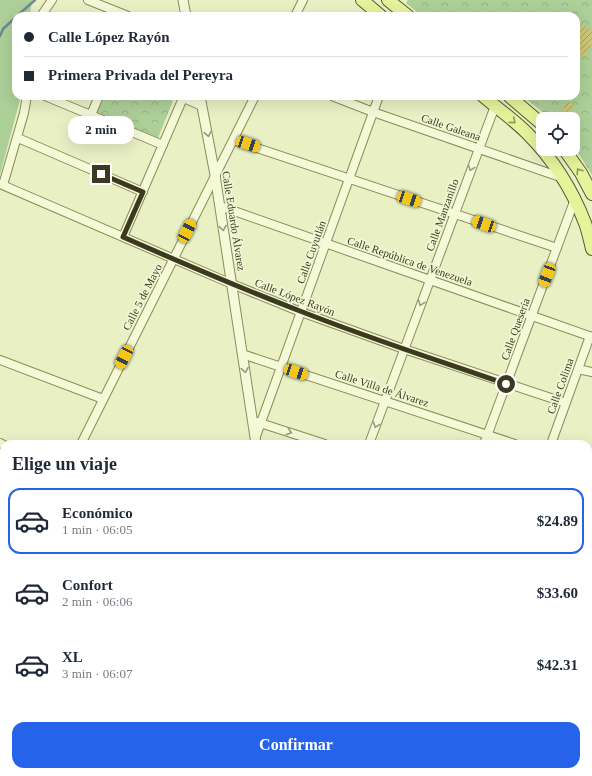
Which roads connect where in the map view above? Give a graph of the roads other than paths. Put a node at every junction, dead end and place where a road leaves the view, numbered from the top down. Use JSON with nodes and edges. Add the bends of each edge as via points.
{"nodes":[{"id":1,"x":52,"y":0,"type":"edge"},
{"id":2,"x":88,"y":0,"type":"edge"},
{"id":3,"x":183,"y":0,"type":"edge"},
{"id":4,"x":303,"y":0,"type":"edge"},
{"id":5,"x":362,"y":0,"type":"edge"},
{"id":6,"x":388,"y":0,"type":"edge"},
{"id":7,"x":44,"y":12,"type":"edge"},
{"id":8,"x":118,"y":12,"type":"edge"},
{"id":9,"x":185,"y":12,"type":"edge"},
{"id":10,"x":297,"y":12,"type":"edge"},
{"id":11,"x":376,"y":12,"type":"edge"},
{"id":12,"x":403,"y":12,"type":"edge"},
{"id":13,"x":26,"y":100,"type":"edge"},
{"id":14,"x":55,"y":100,"type":"edge"},
{"id":15,"x":97,"y":100,"type":"edge"},
{"id":16,"x":179,"y":100,"type":"edge"},
{"id":17,"x":187,"y":100,"type":"edge"},
{"id":18,"x":201,"y":100,"type":"edge"},
{"id":19,"x":253,"y":100,"type":"edge"},
{"id":20,"x":342,"y":100,"type":"edge"},
{"id":21,"x":378,"y":100,"type":"edge"},
{"id":22,"x":488,"y":100,"type":"edge"},
{"id":23,"x":514,"y":100,"type":"edge"},
{"id":24,"x":202,"y":106,"type":"junction"},
{"id":25,"x":495,"y":106,"type":"junction"},
{"id":26,"x":373,"y":112,"type":"junction"},
{"id":27,"x":91,"y":115,"type":"junction"},
{"id":28,"x":536,"y":119,"type":"edge"},
{"id":29,"x":18,"y":138,"type":"junction"},
{"id":30,"x":233,"y":140,"type":"junction"},
{"id":31,"x":163,"y":145,"type":"junction"},
{"id":32,"x":479,"y":148,"type":"junction"},
{"id":33,"x":569,"y":156,"type":"edge"},
{"id":34,"x":215,"y":175,"type":"junction"},
{"id":35,"x":349,"y":178,"type":"junction"},
{"id":36,"x":564,"y":178,"type":"junction"},
{"id":37,"x":2,"y":184,"type":"edge"},
{"id":38,"x":143,"y":192,"type":"junction"},
{"id":39,"x":592,"y":194,"type":"edge"},
{"id":40,"x":575,"y":199,"type":"junction"},
{"id":41,"x":220,"y":206,"type":"junction"},
{"id":42,"x":455,"y":214,"type":"junction"},
{"id":43,"x":123,"y":237,"type":"junction"},
{"id":44,"x":326,"y":243,"type":"junction"},
{"id":45,"x":557,"y":248,"type":"junction"},
{"id":46,"x":592,"y":249,"type":"edge"},
{"id":47,"x":173,"y":259,"type":"junction"},
{"id":48,"x":430,"y":280,"type":"junction"},
{"id":49,"x":232,"y":284,"type":"junction"},
{"id":50,"x":301,"y":312,"type":"junction"},
{"id":51,"x":532,"y":316,"type":"junction"},
{"id":52,"x":591,"y":337,"type":"edge"},
{"id":53,"x":404,"y":349,"type":"junction"},
{"id":54,"x":242,"y":354,"type":"junction"},
{"id":55,"x":0,"y":360,"type":"edge"},
{"id":56,"x":281,"y":367,"type":"junction"},
{"id":57,"x":578,"y":369,"type":"junction"},
{"id":58,"x":592,"y":372,"type":"edge"},
{"id":59,"x":506,"y":384,"type":"junction"},
{"id":60,"x":103,"y":399,"type":"junction"},
{"id":61,"x":385,"y":401,"type":"junction"},
{"id":62,"x":566,"y":403,"type":"junction"},
{"id":63,"x":257,"y":422,"type":"junction"},
{"id":64,"x":487,"y":435,"type":"junction"},
{"id":65,"x":83,"y":440,"type":"edge"},
{"id":66,"x":256,"y":440,"type":"edge"},
{"id":67,"x":313,"y":440,"type":"edge"},
{"id":68,"x":370,"y":440,"type":"edge"},
{"id":69,"x":485,"y":440,"type":"edge"},
{"id":70,"x":503,"y":440,"type":"edge"},
{"id":71,"x":553,"y":440,"type":"edge"}],
"edges":[{"from":1,"to":7,"type":"street"},
{"from":2,"to":8,"type":"street"},
{"from":3,"to":9,"type":"street"},
{"from":4,"to":10,"type":"street"},
{"from":5,"to":11,"type":"main road"},
{"from":6,"to":12,"type":"main road"},
{"from":13,"to":29,"type":"street"},
{"from":14,"to":27,"type":"street"},
{"from":15,"to":27,"type":"street"},
{"from":16,"to":31,"type":"street"},
{"from":17,"to":24,"type":"street"},
{"from":18,"to":24,"type":"street","name":"Calle Eduardo Álvarez"},
{"from":19,"to":30,"type":"street","name":"Calle 5 de Mayo"},
{"from":20,"to":26,"type":"street","name":"Calle Galeana"},
{"from":21,"to":26,"type":"street","name":"Calle Cuyutlán"},
{"from":22,"to":25,"type":"main road"},
{"from":23,"to":28,"type":"main road"},
{"from":24,"to":34,"type":"street","name":"Calle Eduardo Álvarez","one_way":true},
{"from":25,"to":32,"type":"street","name":"Calle Manzanillo"},
{"from":25,"to":36,"type":"main road","one_way":true,"via":[[526,132],[547,154]]},
{"from":26,"to":32,"type":"street","name":"Calle Galeana"},
{"from":26,"to":35,"type":"street","name":"Calle Cuyutlán"},
{"from":27,"to":31,"type":"street"},
{"from":29,"to":37,"type":"street"},
{"from":29,"to":38,"type":"street"},
{"from":30,"to":34,"type":"street","name":"Calle 5 de Mayo"},
{"from":30,"to":35,"type":"street"},
{"from":31,"to":38,"type":"street"},
{"from":32,"to":36,"type":"street","name":"Calle Galeana"},
{"from":32,"to":42,"type":"street","name":"Calle Manzanillo","one_way":true},
{"from":39,"to":33,"type":"main road","one_way":true},
{"from":34,"to":41,"type":"street","name":"Calle Eduardo Álvarez"},
{"from":34,"to":47,"type":"street","name":"Calle 5 de Mayo"},
{"from":35,"to":42,"type":"street"},
{"from":35,"to":44,"type":"street","name":"Calle Cuyutlán"},
{"from":36,"to":40,"type":"main road"},
{"from":37,"to":43,"type":"street","name":"Calle López Rayón"},
{"from":38,"to":43,"type":"street"},
{"from":40,"to":45,"type":"street","name":"Calle Quesería"},
{"from":40,"to":46,"type":"main road"},
{"from":41,"to":44,"type":"street","name":"Calle República de Venezuela"},
{"from":41,"to":49,"type":"street","name":"Calle Eduardo Álvarez","one_way":true},
{"from":42,"to":45,"type":"street"},
{"from":42,"to":48,"type":"street","name":"Calle Manzanillo"},
{"from":43,"to":47,"type":"street","name":"Calle López Rayón"},
{"from":44,"to":48,"type":"street","name":"Calle República de Venezuela"},
{"from":44,"to":50,"type":"street","name":"Calle Cuyutlán"},
{"from":45,"to":51,"type":"street","name":"Calle Quesería"},
{"from":47,"to":49,"type":"street","name":"Calle López Rayón"},
{"from":47,"to":60,"type":"street","name":"Calle 5 de Mayo"},
{"from":48,"to":51,"type":"street","name":"Calle República de Venezuela"},
{"from":48,"to":53,"type":"street","name":"Calle Manzanillo","one_way":true},
{"from":49,"to":50,"type":"street","name":"Calle López Rayón"},
{"from":49,"to":54,"type":"street","name":"Calle Eduardo Álvarez"},
{"from":50,"to":53,"type":"street","name":"Calle López Rayón"},
{"from":50,"to":56,"type":"street","name":"Calle Cuyutlán"},
{"from":51,"to":52,"type":"street","name":"Calle República de Venezuela"},
{"from":51,"to":59,"type":"street","name":"Calle Quesería"},
{"from":52,"to":57,"type":"street","name":"Calle Colima"},
{"from":53,"to":59,"type":"street","name":"Calle López Rayón"},
{"from":53,"to":61,"type":"street","name":"Calle Manzanillo"},
{"from":54,"to":56,"type":"street","name":"Calle Villa de Álvarez"},
{"from":54,"to":63,"type":"street","name":"Calle Eduardo Álvarez","one_way":true},
{"from":55,"to":60,"type":"street"},
{"from":56,"to":61,"type":"street","name":"Calle Villa de Álvarez"},
{"from":56,"to":63,"type":"street","name":"Calle Cuyutlán"},
{"from":57,"to":58,"type":"street"},
{"from":57,"to":62,"type":"street","name":"Calle Colima"},
{"from":59,"to":62,"type":"street","name":"Calle López Rayón"},
{"from":59,"to":64,"type":"street","name":"Calle Quesería"},
{"from":60,"to":65,"type":"street","name":"Calle 5 de Mayo"},
{"from":61,"to":64,"type":"street","name":"Calle Villa de Álvarez"},
{"from":61,"to":68,"type":"street","name":"Calle Manzanillo","one_way":true},
{"from":62,"to":71,"type":"street","name":"Calle Colima"},
{"from":63,"to":66,"type":"street","name":"Calle Eduardo Álvarez"},
{"from":63,"to":67,"type":"street","one_way":true},
{"from":64,"to":69,"type":"street","name":"Calle Quesería"},
{"from":64,"to":70,"type":"street","name":"Calle Villa de Álvarez"}]}
